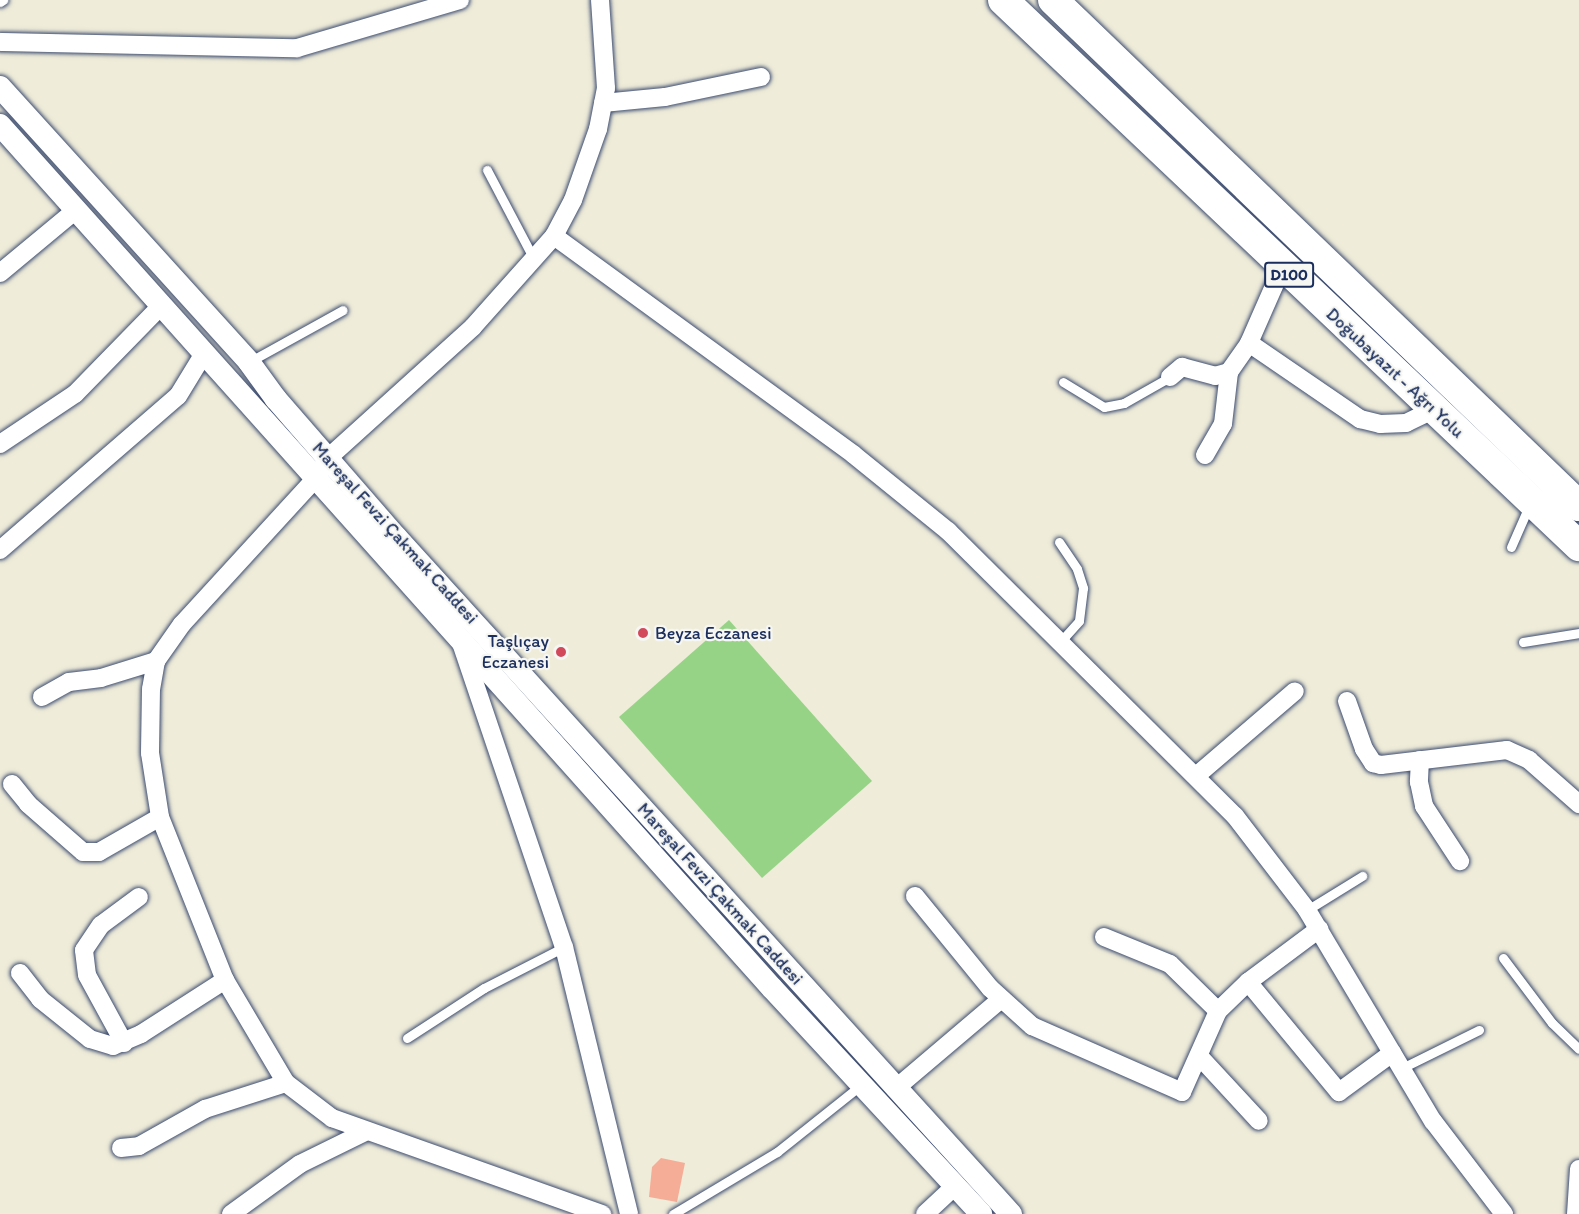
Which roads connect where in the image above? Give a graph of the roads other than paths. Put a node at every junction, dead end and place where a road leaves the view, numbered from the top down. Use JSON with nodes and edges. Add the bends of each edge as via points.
{"nodes":[{"id":1,"x":460,"y":0,"type":"edge"},
{"id":2,"x":600,"y":0,"type":"edge"},
{"id":3,"x":1003,"y":0,"type":"edge"},
{"id":4,"x":1065,"y":7,"type":"edge"},
{"id":5,"x":0,"y":42,"type":"edge"},
{"id":6,"x":761,"y":77,"type":"dead end"},
{"id":7,"x":0,"y":87,"type":"edge"},
{"id":8,"x":603,"y":103,"type":"junction"},
{"id":9,"x":0,"y":125,"type":"edge"},
{"id":10,"x":487,"y":170,"type":"dead end"},
{"id":11,"x":78,"y":208,"type":"junction"},
{"id":12,"x":554,"y":236,"type":"junction"},
{"id":13,"x":534,"y":259,"type":"junction"},
{"id":14,"x":1281,"y":268,"type":"junction"},
{"id":15,"x":0,"y":273,"type":"edge"},
{"id":16,"x":162,"y":305,"type":"junction"},
{"id":17,"x":343,"y":310,"type":"dead end"},
{"id":18,"x":1249,"y":343,"type":"junction"},
{"id":19,"x":203,"y":355,"type":"junction"},
{"id":20,"x":249,"y":362,"type":"junction"},
{"id":21,"x":1229,"y":372,"type":"junction"},
{"id":22,"x":1170,"y":377,"type":"joint"},
{"id":23,"x":1064,"y":382,"type":"dead end"},
{"id":24,"x":1433,"y":410,"type":"junction"},
{"id":25,"x":0,"y":444,"type":"edge"},
{"id":26,"x":1205,"y":455,"type":"dead end"},
{"id":27,"x":328,"y":458,"type":"junction"},
{"id":28,"x":315,"y":479,"type":"junction"},
{"id":29,"x":1576,"y":499,"type":"edge"},
{"id":30,"x":1532,"y":501,"type":"junction"},
{"id":31,"x":1059,"y":542,"type":"dead end"},
{"id":32,"x":1579,"y":546,"type":"edge"},
{"id":33,"x":1511,"y":547,"type":"dead end"},
{"id":34,"x":0,"y":550,"type":"edge"},
{"id":35,"x":1579,"y":633,"type":"edge"},
{"id":36,"x":458,"y":636,"type":"junction"},
{"id":37,"x":1061,"y":641,"type":"junction"},
{"id":38,"x":1523,"y":642,"type":"dead end"},
{"id":39,"x":156,"y":661,"type":"junction"},
{"id":40,"x":1295,"y":691,"type":"dead end"},
{"id":41,"x":42,"y":697,"type":"dead end"},
{"id":42,"x":1347,"y":701,"type":"dead end"},
{"id":43,"x":1420,"y":760,"type":"junction"},
{"id":44,"x":1196,"y":776,"type":"junction"},
{"id":45,"x":12,"y":784,"type":"dead end"},
{"id":46,"x":1579,"y":804,"type":"edge"},
{"id":47,"x":160,"y":817,"type":"junction"},
{"id":48,"x":1460,"y":861,"type":"dead end"},
{"id":49,"x":1362,"y":876,"type":"dead end"},
{"id":50,"x":915,"y":896,"type":"dead end"},
{"id":51,"x":139,"y":897,"type":"dead end"},
{"id":52,"x":1307,"y":910,"type":"junction"},
{"id":53,"x":1319,"y":929,"type":"junction"},
{"id":54,"x":1104,"y":937,"type":"dead end"},
{"id":55,"x":564,"y":947,"type":"junction"},
{"id":56,"x":1503,"y":958,"type":"dead end"},
{"id":57,"x":20,"y":973,"type":"dead end"},
{"id":58,"x":225,"y":980,"type":"junction"},
{"id":59,"x":1248,"y":982,"type":"junction"},
{"id":60,"x":1001,"y":999,"type":"junction"},
{"id":61,"x":1218,"y":1011,"type":"junction"},
{"id":62,"x":1479,"y":1030,"type":"dead end"},
{"id":63,"x":407,"y":1038,"type":"dead end"},
{"id":64,"x":124,"y":1043,"type":"junction"},
{"id":65,"x":1579,"y":1049,"type":"edge"},
{"id":66,"x":1199,"y":1056,"type":"junction"},
{"id":67,"x":1397,"y":1061,"type":"junction"},
{"id":68,"x":286,"y":1083,"type":"junction"},
{"id":69,"x":861,"y":1085,"type":"junction"},
{"id":70,"x":895,"y":1089,"type":"junction"},
{"id":71,"x":1259,"y":1121,"type":"dead end"},
{"id":72,"x":365,"y":1132,"type":"junction"},
{"id":73,"x":121,"y":1148,"type":"dead end"},
{"id":74,"x":1579,"y":1169,"type":"edge"},
{"id":75,"x":955,"y":1186,"type":"junction"},
{"id":76,"x":1578,"y":1193,"type":"edge"},
{"id":77,"x":231,"y":1214,"type":"edge"},
{"id":78,"x":602,"y":1214,"type":"edge"},
{"id":79,"x":629,"y":1214,"type":"edge"},
{"id":80,"x":673,"y":1214,"type":"edge"},
{"id":81,"x":925,"y":1214,"type":"edge"},
{"id":82,"x":981,"y":1214,"type":"edge"},
{"id":83,"x":1011,"y":1214,"type":"edge"},
{"id":84,"x":1504,"y":1214,"type":"edge"},
{"id":85,"x":1576,"y":1214,"type":"edge"}],
"edges":[{"from":1,"to":5,"type":"street","via":[[297,48]]},
{"from":2,"to":8,"type":"street","via":[[605,38]]},
{"from":3,"to":14,"type":"highway","name":"Doğubayazıt - Ağrı Yolu","number":"D100"},
{"from":4,"to":29,"type":"highway","name":"Doğubayazıt - Ağrı Yolu","number":"D100"},
{"from":6,"to":8,"type":"street","via":[[665,97]]},
{"from":7,"to":20,"type":"street","name":"Mareşal Fevzi Çakmak Caddesi"},
{"from":8,"to":12,"type":"street","via":[[573,200]]},
{"from":9,"to":11,"type":"street","name":"Mareşal Fevzi Çakmak Caddesi"},
{"from":10,"to":13,"type":"lane"},
{"from":11,"to":15,"type":"street"},
{"from":11,"to":16,"type":"street","name":"Mareşal Fevzi Çakmak Caddesi"},
{"from":12,"to":13,"type":"street"},
{"from":12,"to":37,"type":"street","via":[[862,462],[948,531]]},
{"from":13,"to":27,"type":"street","via":[[473,327]]},
{"from":14,"to":18,"type":"street"},
{"from":14,"to":24,"type":"highway","name":"Doğubayazıt - Ağrı Yolu","number":"D100"},
{"from":16,"to":19,"type":"street","name":"Mareşal Fevzi Çakmak Caddesi"},
{"from":16,"to":25,"type":"street","via":[[75,394]]},
{"from":17,"to":20,"type":"lane"},
{"from":18,"to":21,"type":"street"},
{"from":18,"to":24,"type":"street","via":[[1360,419],[1380,424],[1406,423]]},
{"from":19,"to":28,"type":"street","name":"Mareşal Fevzi Çakmak Caddesi"},
{"from":19,"to":34,"type":"street","via":[[178,396]]},
{"from":20,"to":27,"type":"street","name":"Mareşal Fevzi Çakmak Caddesi"},
{"from":21,"to":22,"type":"street","via":[[1215,376],[1182,367]]},
{"from":21,"to":26,"type":"street","via":[[1222,424]]},
{"from":22,"to":23,"type":"lane","via":[[1124,404],[1104,407]]},
{"from":24,"to":30,"type":"highway","name":"Doğubayazıt - Ağrı Yolu","number":"D100"},
{"from":27,"to":28,"type":"street"},
{"from":27,"to":70,"type":"street","name":"Mareşal Fevzi Çakmak Caddesi"},
{"from":28,"to":36,"type":"street","name":"Mareşal Fevzi Çakmak Caddesi"},
{"from":28,"to":39,"type":"street","via":[[182,624]]},
{"from":30,"to":32,"type":"highway","name":"Doğubayazıt - Ağrı Yolu","number":"D100"},
{"from":30,"to":33,"type":"lane"},
{"from":31,"to":37,"type":"lane","via":[[1077,569],[1083,588],[1079,621]]},
{"from":35,"to":38,"type":"lane"},
{"from":36,"to":55,"type":"street"},
{"from":36,"to":69,"type":"street","name":"Mareşal Fevzi Çakmak Caddesi"},
{"from":37,"to":44,"type":"street"},
{"from":39,"to":41,"type":"street","via":[[101,678],[69,682]]},
{"from":39,"to":47,"type":"street","via":[[151,689],[150,753]]},
{"from":40,"to":44,"type":"street"},
{"from":42,"to":43,"type":"street","via":[[1373,763]]},
{"from":43,"to":46,"type":"street","via":[[1507,750],[1529,760]]},
{"from":43,"to":48,"type":"street","via":[[1424,806]]},
{"from":44,"to":52,"type":"street","via":[[1235,816]]},
{"from":45,"to":47,"type":"street","via":[[33,809],[83,852],[99,852]]},
{"from":47,"to":58,"type":"street"},
{"from":49,"to":52,"type":"lane"},
{"from":50,"to":60,"type":"street"},
{"from":51,"to":64,"type":"street","via":[[101,926],[84,950],[87,975]]},
{"from":52,"to":53,"type":"street"},
{"from":53,"to":59,"type":"street"},
{"from":53,"to":67,"type":"street"},
{"from":54,"to":61,"type":"street","via":[[1170,964]]},
{"from":55,"to":63,"type":"lane","via":[[484,988]]},
{"from":55,"to":79,"type":"street"},
{"from":56,"to":65,"type":"lane","via":[[1552,1023]]},
{"from":57,"to":64,"type":"street","via":[[40,999],[90,1038],[104,1045]]},
{"from":58,"to":64,"type":"street"},
{"from":58,"to":68,"type":"street"},
{"from":59,"to":61,"type":"street"},
{"from":59,"to":67,"type":"street","via":[[1339,1092]]},
{"from":60,"to":66,"type":"street","via":[[1032,1026],[1182,1092]]},
{"from":60,"to":70,"type":"street"},
{"from":61,"to":66,"type":"street"},
{"from":62,"to":67,"type":"lane"},
{"from":66,"to":71,"type":"street"},
{"from":67,"to":84,"type":"street","via":[[1433,1121]]},
{"from":68,"to":72,"type":"street","via":[[332,1119]]},
{"from":68,"to":73,"type":"street","via":[[206,1109],[139,1146]]},
{"from":69,"to":75,"type":"street","name":"Mareşal Fevzi Çakmak Caddesi"},
{"from":69,"to":80,"type":"lane","via":[[770,1157]]},
{"from":70,"to":83,"type":"street","name":"Mareşal Fevzi Çakmak Caddesi"},
{"from":72,"to":77,"type":"street","via":[[300,1164]]},
{"from":72,"to":78,"type":"street"},
{"from":74,"to":76,"type":"street"},
{"from":75,"to":81,"type":"street"},
{"from":75,"to":82,"type":"street","name":"Mareşal Fevzi Çakmak Caddesi"},
{"from":76,"to":85,"type":"street"}]}
